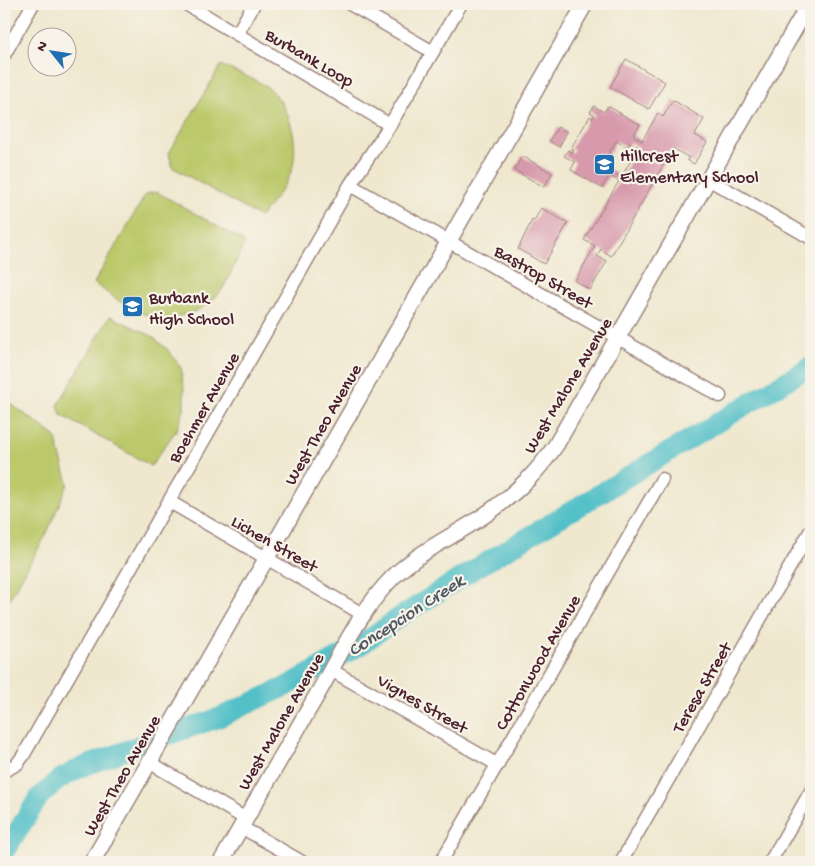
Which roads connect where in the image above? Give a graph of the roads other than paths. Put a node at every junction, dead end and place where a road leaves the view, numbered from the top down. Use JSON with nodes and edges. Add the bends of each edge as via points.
{"nodes":[{"id":1,"x":33,"y":4,"type":"edge"},
{"id":2,"x":186,"y":4,"type":"edge"},
{"id":3,"x":254,"y":4,"type":"edge"},
{"id":4,"x":350,"y":4,"type":"edge"},
{"id":5,"x":461,"y":4,"type":"edge"},
{"id":6,"x":585,"y":4,"type":"edge"},
{"id":7,"x":809,"y":4,"type":"edge"},
{"id":8,"x":237,"y":34,"type":"junction"},
{"id":9,"x":433,"y":52,"type":"junction"},
{"id":10,"x":4,"y":54,"type":"edge"},
{"id":11,"x":390,"y":125,"type":"junction"},
{"id":12,"x":708,"y":179,"type":"junction"},
{"id":13,"x":350,"y":185,"type":"junction"},
{"id":14,"x":811,"y":238,"type":"edge"},
{"id":15,"x":448,"y":241,"type":"junction"},
{"id":16,"x":618,"y":338,"type":"junction"},
{"id":17,"x":720,"y":396,"type":"dead end"},
{"id":18,"x":662,"y":479,"type":"dead end"},
{"id":19,"x":170,"y":502,"type":"junction"},
{"id":20,"x":811,"y":530,"type":"edge"},
{"id":21,"x":266,"y":558,"type":"junction"},
{"id":22,"x":360,"y":621,"type":"junction"},
{"id":23,"x":331,"y":670,"type":"junction"},
{"id":24,"x":148,"y":765,"type":"junction"},
{"id":25,"x":498,"y":765,"type":"junction"},
{"id":26,"x":4,"y":771,"type":"edge"},
{"id":27,"x":811,"y":791,"type":"edge"},
{"id":28,"x":244,"y":823,"type":"junction"},
{"id":29,"x":92,"y":862,"type":"edge"},
{"id":30,"x":221,"y":862,"type":"edge"},
{"id":31,"x":302,"y":862,"type":"edge"},
{"id":32,"x":441,"y":862,"type":"edge"},
{"id":33,"x":621,"y":862,"type":"edge"},
{"id":34,"x":770,"y":862,"type":"edge"}],
"edges":[{"from":1,"to":10,"type":"street"},
{"from":2,"to":8,"type":"street","name":"Burbank Loop"},
{"from":3,"to":8,"type":"street"},
{"from":4,"to":9,"type":"street"},
{"from":5,"to":9,"type":"street","name":"Boehmer Avenue"},
{"from":6,"to":15,"type":"street","name":"West Theo Avenue"},
{"from":7,"to":12,"type":"street","name":"West Malone Avenue"},
{"from":8,"to":11,"type":"street","name":"Burbank Loop"},
{"from":9,"to":11,"type":"street","name":"Boehmer Avenue"},
{"from":11,"to":13,"type":"street","name":"Boehmer Avenue"},
{"from":12,"to":14,"type":"street"},
{"from":12,"to":16,"type":"street","name":"West Malone Avenue"},
{"from":13,"to":15,"type":"street","name":"Bastrop Street"},
{"from":13,"to":19,"type":"street","name":"Boehmer Avenue"},
{"from":15,"to":16,"type":"street","name":"Bastrop Street"},
{"from":15,"to":21,"type":"street","name":"West Theo Avenue"},
{"from":16,"to":17,"type":"street","name":"Bastrop Street"},
{"from":16,"to":22,"type":"street","name":"West Malone Avenue","via":[[556,445],[531,478],[495,508],[422,553],[394,577]]},
{"from":18,"to":25,"type":"street","name":"Cottonwood Avenue"},
{"from":19,"to":21,"type":"street","name":"Lichen Street"},
{"from":19,"to":26,"type":"street","name":"Boehmer Avenue","via":[[23,756],[17,764]]},
{"from":20,"to":33,"type":"street","name":"Teresa Street"},
{"from":21,"to":22,"type":"street","name":"Lichen Street"},
{"from":21,"to":24,"type":"street","name":"West Theo Avenue"},
{"from":22,"to":23,"type":"street","name":"West Malone Avenue"},
{"from":23,"to":25,"type":"street","name":"Vignes Street"},
{"from":23,"to":28,"type":"street","name":"West Malone Avenue"},
{"from":24,"to":28,"type":"street"},
{"from":24,"to":29,"type":"street","name":"West Theo Avenue"},
{"from":25,"to":32,"type":"street","name":"Cottonwood Avenue"},
{"from":27,"to":34,"type":"street"},
{"from":28,"to":30,"type":"street","name":"West Malone Avenue"},
{"from":28,"to":31,"type":"street"}]}
